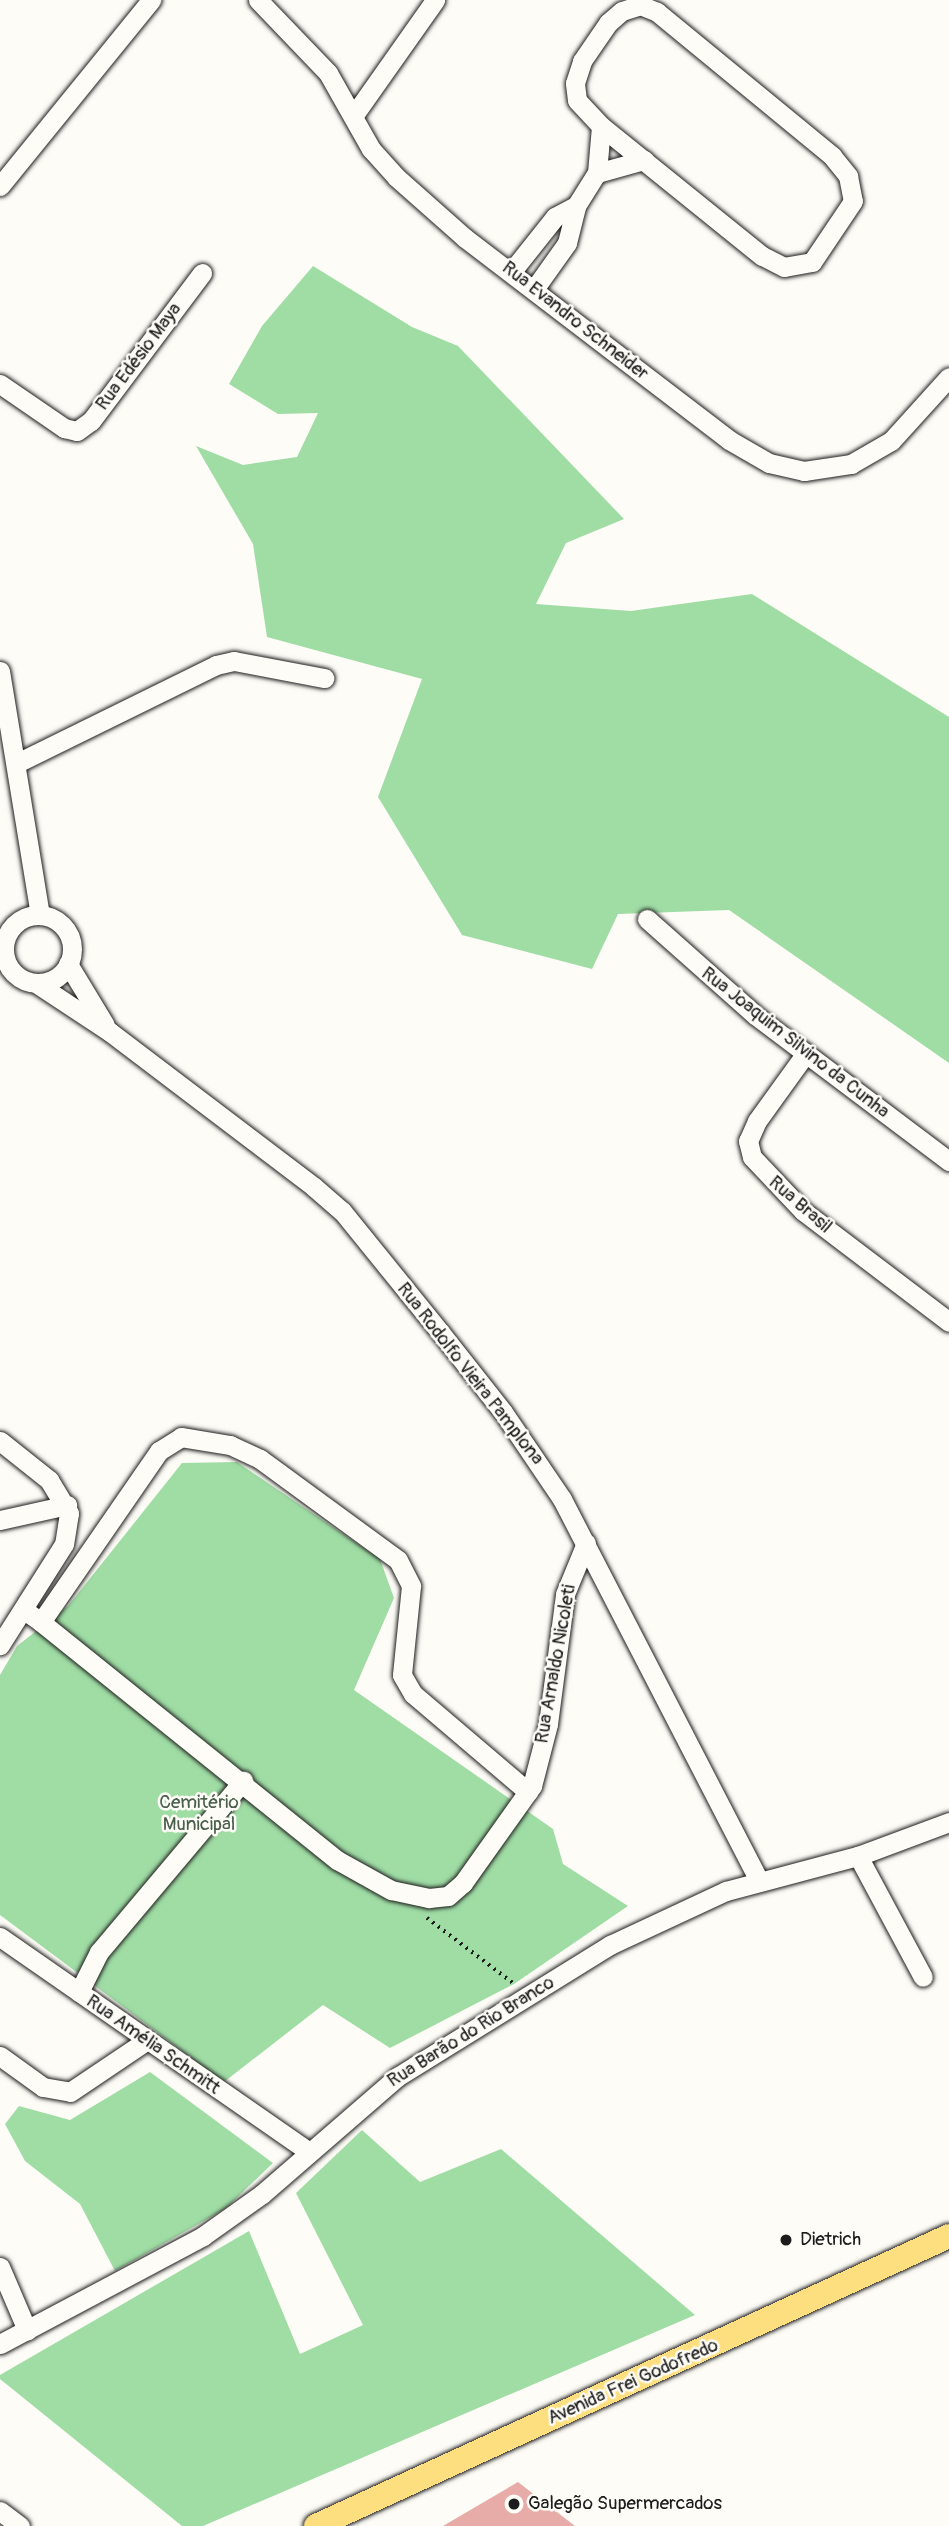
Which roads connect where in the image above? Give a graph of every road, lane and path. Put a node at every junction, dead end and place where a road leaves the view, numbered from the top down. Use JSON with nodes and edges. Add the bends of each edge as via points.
{"nodes":[{"id":1,"x":151,"y":0,"type":"edge"},
{"id":2,"x":258,"y":0,"type":"edge"},
{"id":3,"x":435,"y":0,"type":"edge"},
{"id":4,"x":354,"y":116,"type":"junction"},
{"id":5,"x":601,"y":126,"type":"junction"},
{"id":6,"x":644,"y":160,"type":"junction"},
{"id":7,"x":597,"y":173,"type":"junction"},
{"id":8,"x":0,"y":186,"type":"edge"},
{"id":9,"x":576,"y":206,"type":"junction"},
{"id":10,"x":512,"y":271,"type":"junction"},
{"id":11,"x":202,"y":273,"type":"dead end"},
{"id":12,"x":534,"y":288,"type":"junction"},
{"id":13,"x":949,"y":377,"type":"edge"},
{"id":14,"x":0,"y":384,"type":"edge"},
{"id":15,"x":0,"y":671,"type":"edge"},
{"id":16,"x":324,"y":678,"type":"dead end"},
{"id":17,"x":3,"y":702,"type":"edge"},
{"id":18,"x":17,"y":763,"type":"junction"},
{"id":19,"x":40,"y":914,"type":"junction"},
{"id":20,"x":647,"y":919,"type":"dead end"},
{"id":21,"x":4,"y":930,"type":"edge"},
{"id":22,"x":68,"y":964,"type":"junction"},
{"id":23,"x":36,"y":983,"type":"junction"},
{"id":24,"x":110,"y":1032,"type":"junction"},
{"id":25,"x":806,"y":1054,"type":"junction"},
{"id":26,"x":949,"y":1161,"type":"edge"},
{"id":27,"x":949,"y":1322,"type":"edge"},
{"id":28,"x":0,"y":1441,"type":"edge"},
{"id":29,"x":67,"y":1505,"type":"junction"},
{"id":30,"x":0,"y":1520,"type":"edge"},
{"id":31,"x":586,"y":1543,"type":"junction"},
{"id":32,"x":24,"y":1610,"type":"junction"},
{"id":33,"x":41,"y":1622,"type":"junction"},
{"id":34,"x":0,"y":1645,"type":"edge"},
{"id":35,"x":243,"y":1781,"type":"junction"},
{"id":36,"x":530,"y":1789,"type":"junction"},
{"id":37,"x":949,"y":1822,"type":"edge"},
{"id":38,"x":858,"y":1856,"type":"junction"},
{"id":39,"x":760,"y":1881,"type":"junction"},
{"id":40,"x":425,"y":1916,"type":"dead end"},
{"id":41,"x":0,"y":1937,"type":"edge"},
{"id":42,"x":923,"y":1977,"type":"dead end"},
{"id":43,"x":79,"y":1993,"type":"junction"},
{"id":44,"x":529,"y":1994,"type":"junction"},
{"id":45,"x":146,"y":2041,"type":"junction"},
{"id":46,"x":0,"y":2056,"type":"edge"},
{"id":47,"x":308,"y":2151,"type":"junction"},
{"id":48,"x":949,"y":2236,"type":"edge"},
{"id":49,"x":0,"y":2267,"type":"edge"},
{"id":50,"x":27,"y":2330,"type":"junction"},
{"id":51,"x":0,"y":2344,"type":"edge"},
{"id":52,"x":0,"y":2511,"type":"edge"},
{"id":53,"x":20,"y":2526,"type":"edge"},
{"id":54,"x":316,"y":2526,"type":"edge"}],
"edges":[{"from":1,"to":8,"type":"street"},
{"from":2,"to":4,"type":"street","name":"Rua Evandro Schneider","via":[[309,50]]},
{"from":3,"to":4,"type":"street"},
{"from":4,"to":10,"type":"street","name":"Rua Evandro Schneider","via":[[371,149],[396,177]]},
{"from":5,"to":6,"type":"street"},
{"from":5,"to":6,"type":"street","via":[[577,100],[575,83],[582,61],[608,23],[622,11],[640,5],[657,12],[832,156],[854,190],[853,201],[821,252],[799,268],[784,267],[762,256]]},
{"from":5,"to":7,"type":"street"},
{"from":6,"to":7,"type":"street"},
{"from":7,"to":9,"type":"street"},
{"from":9,"to":10,"type":"street","via":[[555,217]]},
{"from":9,"to":12,"type":"street","via":[[567,243]]},
{"from":10,"to":12,"type":"street","name":"Rua Evandro Schneider"},
{"from":11,"to":14,"type":"street","name":"Rua Edésio Maya","via":[[91,421],[77,431],[64,428]]},
{"from":12,"to":13,"type":"street","name":"Rua Evandro Schneider","via":[[729,440],[769,463],[804,471],[850,464],[891,441]]},
{"from":15,"to":17,"type":"street"},
{"from":16,"to":18,"type":"street","via":[[234,660]]},
{"from":17,"to":18,"type":"street"},
{"from":18,"to":19,"type":"street"},
{"from":19,"to":21,"type":"street"},
{"from":19,"to":22,"type":"street","via":[[58,921],[70,936]]},
{"from":20,"to":25,"type":"street","name":"Rua Joaquim Silvino da Cunha","via":[[705,974]]},
{"from":21,"to":23,"type":"street","via":[[6,961],[18,976]]},
{"from":22,"to":23,"type":"street","via":[[54,979]]},
{"from":22,"to":24,"type":"street","name":"Rua Rodolfo Vieira Pamplona"},
{"from":23,"to":24,"type":"street","name":"Rua Rodolfo Vieira Pamplona"},
{"from":24,"to":31,"type":"street","name":"Rua Rodolfo Vieira Pamplona","via":[[342,1211],[517,1431]]},
{"from":25,"to":26,"type":"street","name":"Rua Joaquim Silvino da Cunha"},
{"from":25,"to":27,"type":"street","name":"Rua Brasil","via":[[757,1121],[748,1141],[752,1157],[803,1211]]},
{"from":28,"to":29,"type":"street","via":[[49,1480]]},
{"from":29,"to":30,"type":"street"},
{"from":29,"to":32,"type":"street","via":[[64,1544]]},
{"from":31,"to":36,"type":"street","name":"Rua Arnaldo Nicoleti","via":[[565,1594],[548,1724]]},
{"from":31,"to":39,"type":"street","name":"Rua Rodolfo Vieira Pamplona"},
{"from":32,"to":33,"type":"street"},
{"from":32,"to":34,"type":"street"},
{"from":33,"to":35,"type":"street"},
{"from":33,"to":36,"type":"street","via":[[159,1451],[181,1437],[230,1445],[260,1459],[398,1560],[411,1586],[402,1675],[413,1694]]},
{"from":35,"to":36,"type":"street","via":[[362,1876],[391,1890],[429,1898],[448,1896],[463,1883]]},
{"from":35,"to":43,"type":"street","via":[[99,1952]]},
{"from":37,"to":38,"type":"street","name":"Rua Barão do Rio Branco"},
{"from":38,"to":39,"type":"street","name":"Rua Barão do Rio Branco"},
{"from":38,"to":42,"type":"street"},
{"from":39,"to":44,"type":"street","name":"Rua Barão do Rio Branco","via":[[652,1922]]},
{"from":40,"to":44,"type":"path"},
{"from":41,"to":43,"type":"street","name":"Rua Amélia Schmitt"},
{"from":43,"to":45,"type":"street","name":"Rua Amélia Schmitt"},
{"from":44,"to":47,"type":"street","name":"Rua Barão do Rio Branco","via":[[397,2077]]},
{"from":45,"to":46,"type":"street","via":[[69,2091],[43,2087]]},
{"from":45,"to":47,"type":"street","name":"Rua Amélia Schmitt"},
{"from":47,"to":50,"type":"street","name":"Rua Barão do Rio Branco","via":[[262,2194],[203,2236]]},
{"from":48,"to":54,"type":"main road","name":"Avenida Frei Godofredo"},
{"from":49,"to":50,"type":"street"},
{"from":50,"to":51,"type":"street","name":"Rua Barão do Rio Branco"},
{"from":52,"to":53,"type":"street"}]}
